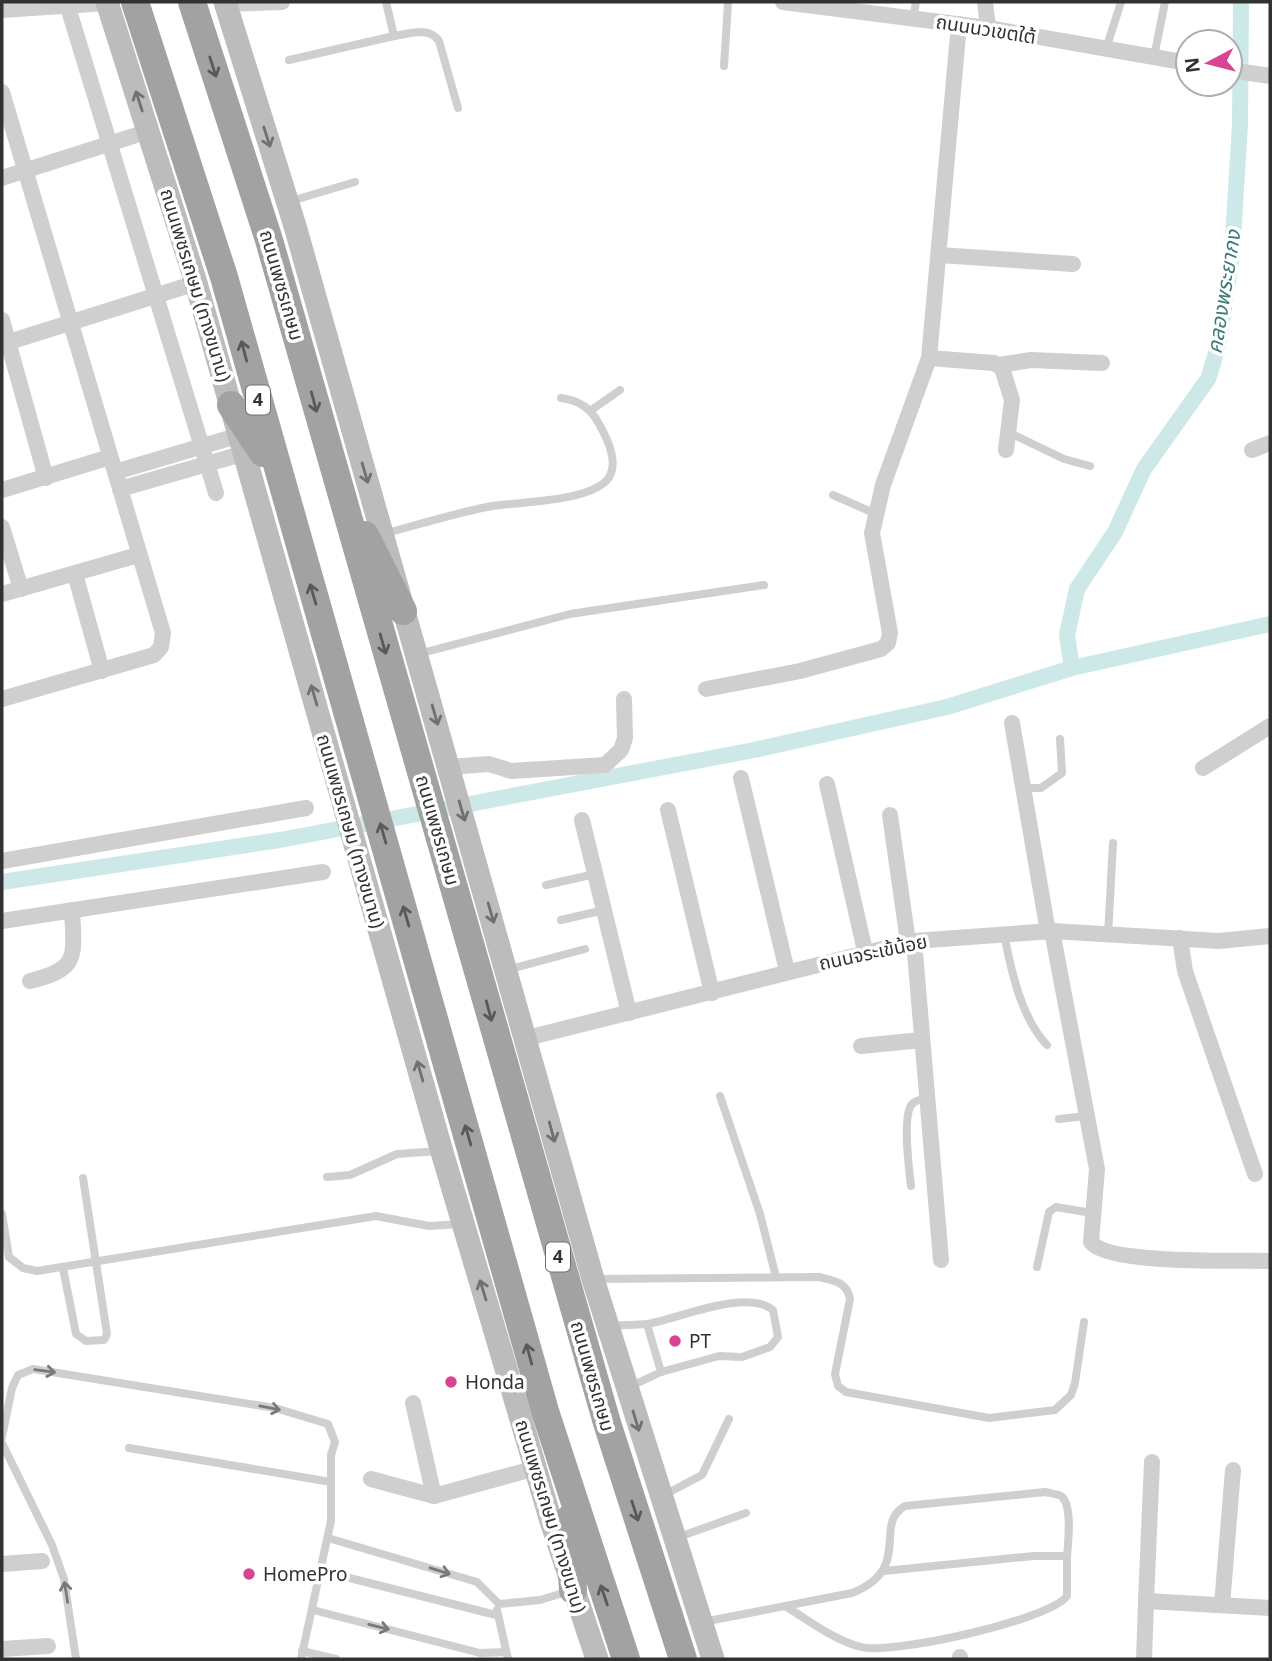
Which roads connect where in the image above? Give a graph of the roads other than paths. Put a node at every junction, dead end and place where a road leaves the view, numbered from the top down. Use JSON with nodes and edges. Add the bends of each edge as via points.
{"nodes":[{"id":1,"x":107,"y":2,"type":"edge"},
{"id":2,"x":135,"y":2,"type":"edge"},
{"id":3,"x":192,"y":2,"type":"edge"},
{"id":4,"x":282,"y":2,"type":"edge"},
{"id":5,"x":386,"y":2,"type":"edge"},
{"id":6,"x":728,"y":2,"type":"edge"},
{"id":7,"x":783,"y":2,"type":"edge"},
{"id":8,"x":916,"y":2,"type":"edge"},
{"id":9,"x":985,"y":2,"type":"edge"},
{"id":10,"x":1121,"y":2,"type":"edge"},
{"id":11,"x":1165,"y":2,"type":"edge"},
{"id":12,"x":225,"y":3,"type":"edge"},
{"id":13,"x":68,"y":5,"type":"junction"},
{"id":14,"x":2,"y":10,"type":"edge"},
{"id":15,"x":913,"y":19,"type":"junction"},
{"id":16,"x":959,"y":24,"type":"junction"},
{"id":17,"x":988,"y":28,"type":"junction"},
{"id":18,"x":394,"y":36,"type":"junction"},
{"id":19,"x":1106,"y":49,"type":"junction"},
{"id":20,"x":1154,"y":57,"type":"junction"},
{"id":21,"x":289,"y":60,"type":"dead end"},
{"id":22,"x":1174,"y":61,"type":"edge"},
{"id":23,"x":724,"y":66,"type":"dead end"},
{"id":24,"x":1244,"y":73,"type":"edge"},
{"id":25,"x":1267,"y":76,"type":"edge"},
{"id":26,"x":2,"y":92,"type":"edge"},
{"id":27,"x":458,"y":108,"type":"dead end"},
{"id":28,"x":149,"y":131,"type":"junction"},
{"id":29,"x":111,"y":143,"type":"junction"},
{"id":30,"x":25,"y":170,"type":"junction"},
{"id":31,"x":2,"y":178,"type":"edge"},
{"id":32,"x":355,"y":182,"type":"dead end"},
{"id":33,"x":288,"y":202,"type":"junction"},
{"id":34,"x":939,"y":255,"type":"junction"},
{"id":35,"x":1073,"y":264,"type":"dead end"},
{"id":36,"x":196,"y":283,"type":"junction"},
{"id":37,"x":158,"y":297,"type":"junction"},
{"id":38,"x":2,"y":320,"type":"edge"},
{"id":39,"x":69,"y":324,"type":"junction"},
{"id":40,"x":9,"y":342,"type":"junction"},
{"id":41,"x":929,"y":358,"type":"junction"},
{"id":42,"x":1102,"y":363,"type":"dead end"},
{"id":43,"x":999,"y":365,"type":"junction"},
{"id":44,"x":620,"y":390,"type":"dead end"},
{"id":45,"x":561,"y":398,"type":"dead end"},
{"id":46,"x":231,"y":405,"type":"junction"},
{"id":47,"x":590,"y":411,"type":"junction"},
{"id":48,"x":1010,"y":433,"type":"junction"},
{"id":49,"x":1270,"y":443,"type":"edge"},
{"id":50,"x":242,"y":444,"type":"junction"},
{"id":51,"x":202,"y":446,"type":"junction"},
{"id":52,"x":1006,"y":450,"type":"dead end"},
{"id":53,"x":1252,"y":450,"type":"dead end"},
{"id":54,"x":207,"y":464,"type":"junction"},
{"id":55,"x":113,"y":465,"type":"junction"},
{"id":56,"x":1090,"y":466,"type":"dead end"},
{"id":57,"x":46,"y":478,"type":"junction"},
{"id":58,"x":282,"y":486,"type":"junction"},
{"id":59,"x":120,"y":489,"type":"junction"},
{"id":60,"x":338,"y":490,"type":"junction"},
{"id":61,"x":2,"y":491,"type":"edge"},
{"id":62,"x":216,"y":493,"type":"dead end"},
{"id":63,"x":833,"y":495,"type":"dead end"},
{"id":64,"x":876,"y":514,"type":"junction"},
{"id":65,"x":2,"y":527,"type":"edge"},
{"id":66,"x":382,"y":535,"type":"junction"},
{"id":67,"x":138,"y":555,"type":"junction"},
{"id":68,"x":75,"y":574,"type":"junction"},
{"id":69,"x":764,"y":586,"type":"dead end"},
{"id":70,"x":21,"y":589,"type":"junction"},
{"id":71,"x":2,"y":594,"type":"edge"},
{"id":72,"x":403,"y":611,"type":"junction"},
{"id":73,"x":418,"y":654,"type":"junction"},
{"id":74,"x":102,"y":671,"type":"junction"},
{"id":75,"x":706,"y":689,"type":"dead end"},
{"id":76,"x":2,"y":699,"type":"edge"},
{"id":77,"x":624,"y":699,"type":"dead end"},
{"id":78,"x":1012,"y":723,"type":"dead end"},
{"id":79,"x":1270,"y":726,"type":"edge"},
{"id":80,"x":1060,"y":739,"type":"dead end"},
{"id":81,"x":1203,"y":768,"type":"dead end"},
{"id":82,"x":451,"y":771,"type":"junction"},
{"id":83,"x":741,"y":778,"type":"dead end"},
{"id":84,"x":827,"y":784,"type":"dead end"},
{"id":85,"x":1024,"y":788,"type":"junction"},
{"id":86,"x":306,"y":808,"type":"dead end"},
{"id":87,"x":668,"y":810,"type":"dead end"},
{"id":88,"x":890,"y":815,"type":"dead end"},
{"id":89,"x":582,"y":820,"type":"dead end"},
{"id":90,"x":1113,"y":843,"type":"dead end"},
{"id":91,"x":458,"y":849,"type":"junction"},
{"id":92,"x":2,"y":861,"type":"edge"},
{"id":93,"x":323,"y":872,"type":"dead end"},
{"id":94,"x":595,"y":874,"type":"junction"},
{"id":95,"x":545,"y":885,"type":"dead end"},
{"id":96,"x":72,"y":910,"type":"junction"},
{"id":97,"x":604,"y":910,"type":"junction"},
{"id":98,"x":561,"y":920,"type":"dead end"},
{"id":99,"x":2,"y":924,"type":"edge"},
{"id":100,"x":1050,"y":932,"type":"junction"},
{"id":101,"x":1004,"y":934,"type":"junction"},
{"id":102,"x":1108,"y":934,"type":"junction"},
{"id":103,"x":1270,"y":936,"type":"edge"},
{"id":104,"x":1180,"y":938,"type":"junction"},
{"id":105,"x":911,"y":942,"type":"junction"},
{"id":106,"x":585,"y":949,"type":"dead end"},
{"id":107,"x":865,"y":951,"type":"junction"},
{"id":108,"x":507,"y":970,"type":"junction"},
{"id":109,"x":787,"y":971,"type":"junction"},
{"id":110,"x":30,"y":981,"type":"dead end"},
{"id":111,"x":712,"y":993,"type":"junction"},
{"id":112,"x":629,"y":1013,"type":"junction"},
{"id":113,"x":527,"y":1038,"type":"junction"},
{"id":114,"x":922,"y":1040,"type":"junction"},
{"id":115,"x":1047,"y":1045,"type":"dead end"},
{"id":116,"x":861,"y":1046,"type":"dead end"},
{"id":117,"x":720,"y":1096,"type":"dead end"},
{"id":118,"x":927,"y":1098,"type":"junction"},
{"id":119,"x":1087,"y":1116,"type":"junction"},
{"id":120,"x":1059,"y":1119,"type":"dead end"},
{"id":121,"x":442,"y":1152,"type":"junction"},
{"id":122,"x":1255,"y":1174,"type":"dead end"},
{"id":123,"x":327,"y":1177,"type":"dead end"},
{"id":124,"x":83,"y":1178,"type":"dead end"},
{"id":125,"x":911,"y":1186,"type":"dead end"},
{"id":126,"x":1092,"y":1213,"type":"junction"},
{"id":127,"x":2,"y":1214,"type":"edge"},
{"id":128,"x":463,"y":1224,"type":"junction"},
{"id":129,"x":941,"y":1261,"type":"dead end"},
{"id":130,"x":1270,"y":1261,"type":"edge"},
{"id":131,"x":96,"y":1263,"type":"junction"},
{"id":132,"x":1037,"y":1267,"type":"dead end"},
{"id":133,"x":63,"y":1268,"type":"junction"},
{"id":134,"x":776,"y":1277,"type":"junction"},
{"id":135,"x":593,"y":1279,"type":"junction"},
{"id":136,"x":1084,"y":1322,"type":"dead end"},
{"id":137,"x":647,"y":1324,"type":"junction"},
{"id":138,"x":607,"y":1326,"type":"junction"},
{"id":139,"x":661,"y":1371,"type":"junction"},
{"id":140,"x":626,"y":1388,"type":"junction"},
{"id":141,"x":413,"y":1403,"type":"dead end"},
{"id":142,"x":729,"y":1419,"type":"dead end"},
{"id":143,"x":2,"y":1437,"type":"edge"},
{"id":144,"x":2,"y":1443,"type":"edge"},
{"id":145,"x":129,"y":1448,"type":"dead end"},
{"id":146,"x":1152,"y":1462,"type":"dead end"},
{"id":147,"x":536,"y":1468,"type":"junction"},
{"id":148,"x":1233,"y":1470,"type":"dead end"},
{"id":149,"x":566,"y":1478,"type":"junction"},
{"id":150,"x":371,"y":1479,"type":"dead end"},
{"id":151,"x":331,"y":1482,"type":"junction"},
{"id":152,"x":434,"y":1496,"type":"junction"},
{"id":153,"x":660,"y":1497,"type":"junction"},
{"id":154,"x":746,"y":1513,"type":"dead end"},
{"id":155,"x":328,"y":1538,"type":"junction"},
{"id":156,"x":673,"y":1539,"type":"junction"},
{"id":157,"x":1067,"y":1556,"type":"junction"},
{"id":158,"x":42,"y":1561,"type":"dead end"},
{"id":159,"x":2,"y":1564,"type":"edge"},
{"id":160,"x":322,"y":1570,"type":"junction"},
{"id":161,"x":884,"y":1572,"type":"junction"},
{"id":162,"x":573,"y":1590,"type":"junction"},
{"id":163,"x":1146,"y":1601,"type":"junction"},
{"id":164,"x":499,"y":1604,"type":"junction"},
{"id":165,"x":1222,"y":1605,"type":"junction"},
{"id":166,"x":785,"y":1606,"type":"junction"},
{"id":167,"x":1270,"y":1608,"type":"edge"},
{"id":168,"x":313,"y":1610,"type":"junction"},
{"id":169,"x":496,"y":1615,"type":"junction"},
{"id":170,"x":700,"y":1623,"type":"junction"},
{"id":171,"x":48,"y":1646,"type":"dead end"},
{"id":172,"x":2,"y":1649,"type":"edge"},
{"id":173,"x":302,"y":1655,"type":"edge"},
{"id":174,"x":507,"y":1655,"type":"edge"},
{"id":175,"x":76,"y":1659,"type":"edge"},
{"id":176,"x":336,"y":1659,"type":"edge"},
{"id":177,"x":597,"y":1659,"type":"edge"},
{"id":178,"x":626,"y":1659,"type":"edge"},
{"id":179,"x":683,"y":1659,"type":"edge"},
{"id":180,"x":713,"y":1659,"type":"edge"},
{"id":181,"x":1144,"y":1659,"type":"edge"}],
"edges":[{"from":1,"to":13,"type":"street"},
{"from":28,"to":1,"type":"main road","name":"ถนนเพชรเกษม (ทางขนาน)","number":"4","one_way":true},
{"from":58,"to":2,"type":"highway","number":"4","one_way":true,"via":[[220,264]]},
{"from":3,"to":60,"type":"highway","name":"ถนนเพชรเกษม","number":"4","one_way":true,"via":[[269,240]]},
{"from":4,"to":12,"type":"street"},
{"from":5,"to":18,"type":"lane"},
{"from":6,"to":23,"type":"lane"},
{"from":7,"to":15,"type":"street","name":"ถนนนวเขตใต้"},
{"from":8,"to":15,"type":"lane"},
{"from":9,"to":17,"type":"street"},
{"from":10,"to":19,"type":"lane"},
{"from":11,"to":20,"type":"lane"},
{"from":12,"to":33,"type":"main road","number":"4","one_way":true},
{"from":13,"to":14,"type":"street"},
{"from":13,"to":29,"type":"street"},
{"from":15,"to":16,"type":"street","name":"ถนนนวเขตใต้"},
{"from":16,"to":17,"type":"street","name":"ถนนนวเขตใต้"},
{"from":16,"to":34,"type":"street"},
{"from":17,"to":19,"type":"street","name":"ถนนนวเขตใต้"},
{"from":18,"to":21,"type":"lane"},
{"from":18,"to":27,"type":"lane","via":[[435,34]]},
{"from":19,"to":20,"type":"street","name":"ถนนนวเขตใต้"},
{"from":20,"to":22,"type":"street","name":"ถนนนวเขตใต้"},
{"from":24,"to":25,"type":"street"},
{"from":26,"to":30,"type":"street"},
{"from":28,"to":29,"type":"street"},
{"from":28,"to":36,"type":"main road","name":"ถนนเพชรเกษม (ทางขนาน)","number":"4"},
{"from":29,"to":30,"type":"street"},
{"from":29,"to":37,"type":"street"},
{"from":30,"to":31,"type":"street"},
{"from":30,"to":39,"type":"street"},
{"from":32,"to":33,"type":"lane"},
{"from":33,"to":66,"type":"main road","number":"4","one_way":true},
{"from":34,"to":35,"type":"street"},
{"from":34,"to":41,"type":"street"},
{"from":36,"to":37,"type":"street"},
{"from":36,"to":46,"type":"main road","name":"ถนนเพชรเกษม (ทางขนาน)","number":"4"},
{"from":37,"to":39,"type":"street"},
{"from":37,"to":51,"type":"street"},
{"from":38,"to":40,"type":"street"},
{"from":39,"to":40,"type":"street"},
{"from":39,"to":55,"type":"street"},
{"from":40,"to":57,"type":"street"},
{"from":41,"to":43,"type":"street"},
{"from":41,"to":64,"type":"street"},
{"from":42,"to":43,"type":"street","via":[[1031,360]]},
{"from":43,"to":48,"type":"street","via":[[1012,400]]},
{"from":44,"to":47,"type":"lane"},
{"from":45,"to":47,"type":"lane"},
{"from":46,"to":50,"type":"main road","name":"ถนนเพชรเกษม (ทางขนาน)","number":"4"},
{"from":46,"to":58,"type":"highway"},
{"from":47,"to":66,"type":"lane","via":[[610,449],[609,477],[599,486],[576,495],[487,507]]},
{"from":48,"to":52,"type":"street"},
{"from":48,"to":56,"type":"lane"},
{"from":49,"to":53,"type":"street"},
{"from":50,"to":51,"type":"street"},
{"from":50,"to":54,"type":"street"},
{"from":121,"to":50,"type":"main road","name":"ถนนเพชรเกษม (ทางขนาน)","number":"4","one_way":true},
{"from":51,"to":54,"type":"street"},
{"from":51,"to":55,"type":"street"},
{"from":54,"to":59,"type":"street"},
{"from":54,"to":62,"type":"street"},
{"from":55,"to":57,"type":"street"},
{"from":55,"to":59,"type":"street"},
{"from":57,"to":61,"type":"street"},
{"from":149,"to":58,"type":"highway","number":"4","one_way":true},
{"from":59,"to":67,"type":"street"},
{"from":60,"to":72,"type":"highway"},
{"from":60,"to":91,"type":"highway","name":"ถนนเพชรเกษม","number":"4","one_way":true,"via":[[424,784]]},
{"from":63,"to":64,"type":"lane"},
{"from":64,"to":75,"type":"street","via":[[873,550],[890,633],[888,643],[881,649],[800,671]]},
{"from":65,"to":70,"type":"street"},
{"from":66,"to":72,"type":"main road","number":"4"},
{"from":67,"to":68,"type":"street"},
{"from":67,"to":74,"type":"street","via":[[163,633],[160,647],[154,655]]},
{"from":68,"to":70,"type":"street"},
{"from":68,"to":74,"type":"street"},
{"from":69,"to":73,"type":"lane","via":[[570,614]]},
{"from":70,"to":71,"type":"street"},
{"from":72,"to":73,"type":"main road","number":"4"},
{"from":73,"to":82,"type":"main road","number":"4","one_way":true},
{"from":74,"to":76,"type":"street"},
{"from":77,"to":82,"type":"street","via":[[625,738],[621,750],[605,765],[511,771],[489,764]]},
{"from":78,"to":85,"type":"street"},
{"from":79,"to":81,"type":"street"},
{"from":80,"to":85,"type":"lane","via":[[1062,773],[1041,788]]},
{"from":82,"to":91,"type":"main road","number":"4","one_way":true},
{"from":83,"to":109,"type":"street"},
{"from":84,"to":107,"type":"street"},
{"from":85,"to":100,"type":"street"},
{"from":86,"to":92,"type":"street"},
{"from":87,"to":111,"type":"street"},
{"from":88,"to":105,"type":"street"},
{"from":89,"to":94,"type":"street"},
{"from":90,"to":102,"type":"lane"},
{"from":91,"to":108,"type":"main road","number":"4","one_way":true},
{"from":91,"to":179,"type":"highway","name":"ถนนเพชรเกษม","number":"4","one_way":true,"via":[[599,1397]]},
{"from":93,"to":96,"type":"street"},
{"from":94,"to":95,"type":"lane"},
{"from":94,"to":97,"type":"street"},
{"from":96,"to":99,"type":"street"},
{"from":96,"to":110,"type":"street","via":[[73,946],[68,966],[53,976]]},
{"from":97,"to":98,"type":"lane"},
{"from":97,"to":112,"type":"street"},
{"from":100,"to":101,"type":"street","name":"ถนนจระเข้น้อย"},
{"from":100,"to":102,"type":"street","name":"ถนนจระเข้น้อย"},
{"from":100,"to":119,"type":"street"},
{"from":101,"to":105,"type":"street","name":"ถนนจระเข้น้อย"},
{"from":101,"to":115,"type":"lane","via":[[1026,1011]]},
{"from":102,"to":104,"type":"street","name":"ถนนจระเข้น้อย"},
{"from":103,"to":104,"type":"street","name":"ถนนจระเข้น้อย","via":[[1219,941]]},
{"from":104,"to":122,"type":"street","via":[[1185,971]]},
{"from":105,"to":107,"type":"street","name":"ถนนจระเข้น้อย"},
{"from":105,"to":114,"type":"street"},
{"from":106,"to":108,"type":"lane"},
{"from":107,"to":109,"type":"street","name":"ถนนจระเข้น้อย"},
{"from":108,"to":113,"type":"main road","number":"4"},
{"from":109,"to":111,"type":"street","name":"ถนนจระเข้น้อย"},
{"from":111,"to":112,"type":"street","name":"ถนนจระเข้น้อย"},
{"from":112,"to":113,"type":"street","name":"ถนนจระเข้น้อย"},
{"from":113,"to":135,"type":"main road","number":"4","one_way":true},
{"from":114,"to":116,"type":"street"},
{"from":114,"to":118,"type":"street"},
{"from":117,"to":134,"type":"lane"},
{"from":118,"to":125,"type":"lane","via":[[910,1108]]},
{"from":118,"to":129,"type":"street"},
{"from":119,"to":120,"type":"lane"},
{"from":119,"to":126,"type":"street","via":[[1097,1169]]},
{"from":121,"to":123,"type":"lane","via":[[397,1154],[350,1175]]},
{"from":121,"to":128,"type":"main road","name":"ถนนเพชรเกษม (ทางขนาน)","number":"4"},
{"from":124,"to":131,"type":"lane"},
{"from":126,"to":130,"type":"street","via":[[1094,1247],[1121,1257]]},
{"from":126,"to":132,"type":"lane","via":[[1056,1208],[1049,1212]]},
{"from":127,"to":133,"type":"lane","via":[[6,1250],[14,1263],[37,1271]]},
{"from":128,"to":131,"type":"lane","via":[[429,1226],[376,1216]]},
{"from":147,"to":128,"type":"main road","name":"ถนนเพชรเกษม (ทางขนาน)","number":"4","one_way":true},
{"from":131,"to":133,"type":"lane"},
{"from":131,"to":133,"type":"lane","via":[[107,1334],[104,1340],[86,1341],[76,1334]]},
{"from":134,"to":135,"type":"lane"},
{"from":134,"to":136,"type":"lane","via":[[819,1277],[842,1283],[849,1291],[835,1374],[838,1386],[846,1392],[989,1418],[1042,1413],[1062,1405],[1075,1382]]},
{"from":135,"to":138,"type":"main road","number":"4"},
{"from":137,"to":138,"type":"lane"},
{"from":137,"to":139,"type":"lane"},
{"from":137,"to":139,"type":"lane","via":[[724,1304],[766,1304],[773,1310],[778,1337],[770,1347],[741,1357],[719,1356]]},
{"from":138,"to":140,"type":"main road","number":"4"},
{"from":139,"to":140,"type":"lane"},
{"from":140,"to":153,"type":"main road","number":"4","one_way":true},
{"from":141,"to":152,"type":"street"},
{"from":142,"to":153,"type":"lane","via":[[702,1475]]},
{"from":143,"to":151,"type":"lane","one_way":true,"via":[[12,1388],[18,1376],[33,1369],[315,1418],[332,1430]]},
{"from":175,"to":144,"type":"lane","one_way":true,"via":[[64,1579]]},
{"from":145,"to":151,"type":"lane"},
{"from":146,"to":163,"type":"street"},
{"from":147,"to":152,"type":"street"},
{"from":147,"to":162,"type":"main road","name":"ถนนเพชรเกษม (ทางขนาน)","number":"4"},
{"from":148,"to":165,"type":"street"},
{"from":149,"to":162,"type":"highway"},
{"from":178,"to":149,"type":"highway","number":"4","one_way":true},
{"from":150,"to":152,"type":"street"},
{"from":151,"to":155,"type":"lane"},
{"from":153,"to":156,"type":"main road","number":"4"},
{"from":154,"to":156,"type":"lane"},
{"from":155,"to":160,"type":"lane"},
{"from":155,"to":164,"type":"lane","one_way":true,"via":[[477,1583]]},
{"from":156,"to":170,"type":"main road","number":"4"},
{"from":157,"to":161,"type":"lane"},
{"from":157,"to":161,"type":"lane","via":[[1066,1503],[1061,1496],[1045,1492],[905,1506],[891,1520],[890,1557]]},
{"from":157,"to":166,"type":"lane","via":[[1067,1596],[1056,1606],[938,1641],[860,1647]]},
{"from":158,"to":159,"type":"street"},
{"from":160,"to":168,"type":"lane"},
{"from":160,"to":169,"type":"lane"},
{"from":161,"to":166,"type":"lane","via":[[871,1586],[852,1593]]},
{"from":162,"to":164,"type":"lane","via":[[540,1600]]},
{"from":162,"to":177,"type":"main road","name":"ถนนเพชรเกษม (ทางขนาน)","number":"4"},
{"from":163,"to":165,"type":"street"},
{"from":163,"to":181,"type":"street"},
{"from":164,"to":169,"type":"lane"},
{"from":165,"to":167,"type":"street"},
{"from":166,"to":170,"type":"lane"},
{"from":168,"to":173,"type":"lane"},
{"from":168,"to":174,"type":"lane","one_way":true,"via":[[480,1653]]},
{"from":169,"to":174,"type":"lane"},
{"from":170,"to":180,"type":"main road","number":"4"},
{"from":171,"to":172,"type":"street"},
{"from":173,"to":176,"type":"lane"}]}
